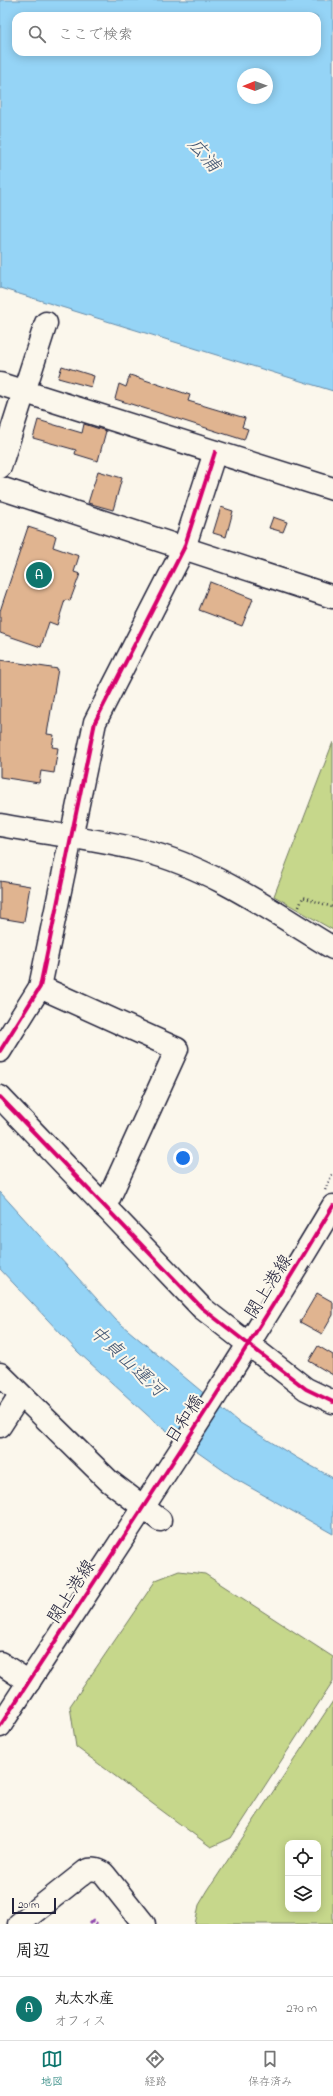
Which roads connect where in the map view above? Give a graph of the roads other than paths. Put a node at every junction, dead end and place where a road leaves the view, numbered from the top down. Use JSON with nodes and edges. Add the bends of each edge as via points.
{"nodes":[{"id":1,"x":46,"y":323,"type":"dead end"},
{"id":2,"x":0,"y":384,"type":"edge"},
{"id":3,"x":23,"y":392,"type":"junction"},
{"id":4,"x":215,"y":452,"type":"junction"},
{"id":5,"x":0,"y":467,"type":"edge"},
{"id":6,"x":0,"y":488,"type":"edge"},
{"id":7,"x":333,"y":489,"type":"edge"},
{"id":8,"x":184,"y":548,"type":"junction"},
{"id":9,"x":333,"y":597,"type":"edge"},
{"id":10,"x":0,"y":825,"type":"edge"},
{"id":11,"x":73,"y":838,"type":"junction"},
{"id":12,"x":333,"y":948,"type":"edge"},
{"id":13,"x":40,"y":987,"type":"junction"},
{"id":14,"x":0,"y":1051,"type":"edge"},
{"id":15,"x":0,"y":1097,"type":"edge"},
{"id":16,"x":333,"y":1206,"type":"edge"},
{"id":17,"x":105,"y":1207,"type":"junction"},
{"id":18,"x":248,"y":1345,"type":"junction"},
{"id":19,"x":0,"y":1374,"type":"edge"},
{"id":20,"x":225,"y":1381,"type":"joint"},
{"id":21,"x":20,"y":1395,"type":"junction"},
{"id":22,"x":333,"y":1402,"type":"edge"},
{"id":23,"x":0,"y":1426,"type":"edge"},
{"id":24,"x":166,"y":1472,"type":"joint"},
{"id":25,"x":144,"y":1507,"type":"junction"},
{"id":26,"x":160,"y":1520,"type":"dead end"},
{"id":27,"x":0,"y":1663,"type":"edge"},
{"id":28,"x":29,"y":1682,"type":"junction"},
{"id":29,"x":0,"y":1726,"type":"edge"},
{"id":30,"x":19,"y":1924,"type":"edge"},
{"id":31,"x":144,"y":1924,"type":"edge"}],
"edges":[{"from":1,"to":3,"type":"street"},
{"from":2,"to":3,"type":"street"},
{"from":3,"to":4,"type":"street"},
{"from":3,"to":5,"type":"street"},
{"from":4,"to":7,"type":"street"},
{"from":4,"to":8,"type":"street"},
{"from":6,"to":8,"type":"street"},
{"from":8,"to":9,"type":"street"},
{"from":8,"to":11,"type":"street","via":[[95,722]]},
{"from":10,"to":11,"type":"street"},
{"from":11,"to":12,"type":"street","via":[[144,851],[190,867],[236,890]]},
{"from":11,"to":13,"type":"street"},
{"from":13,"to":14,"type":"street"},
{"from":13,"to":17,"type":"street","via":[[177,1049]]},
{"from":15,"to":17,"type":"street"},
{"from":16,"to":18,"type":"street","name":"閖上港線"},
{"from":17,"to":18,"type":"street","via":[[202,1308]]},
{"from":18,"to":20,"type":"street","name":"閖上港線"},
{"from":18,"to":22,"type":"street","via":[[306,1389]]},
{"from":19,"to":21,"type":"street"},
{"from":20,"to":24,"type":"street","name":"日和橋"},
{"from":21,"to":23,"type":"street"},
{"from":21,"to":25,"type":"street","via":[[109,1481]]},
{"from":24,"to":25,"type":"street","name":"閖上港線"},
{"from":25,"to":26,"type":"street"},
{"from":25,"to":28,"type":"street","name":"閖上港線"},
{"from":27,"to":28,"type":"street"},
{"from":28,"to":29,"type":"street","name":"閖上港線"},
{"from":30,"to":31,"type":"street","via":[[86,1871],[93,1870],[106,1875]]}]}
